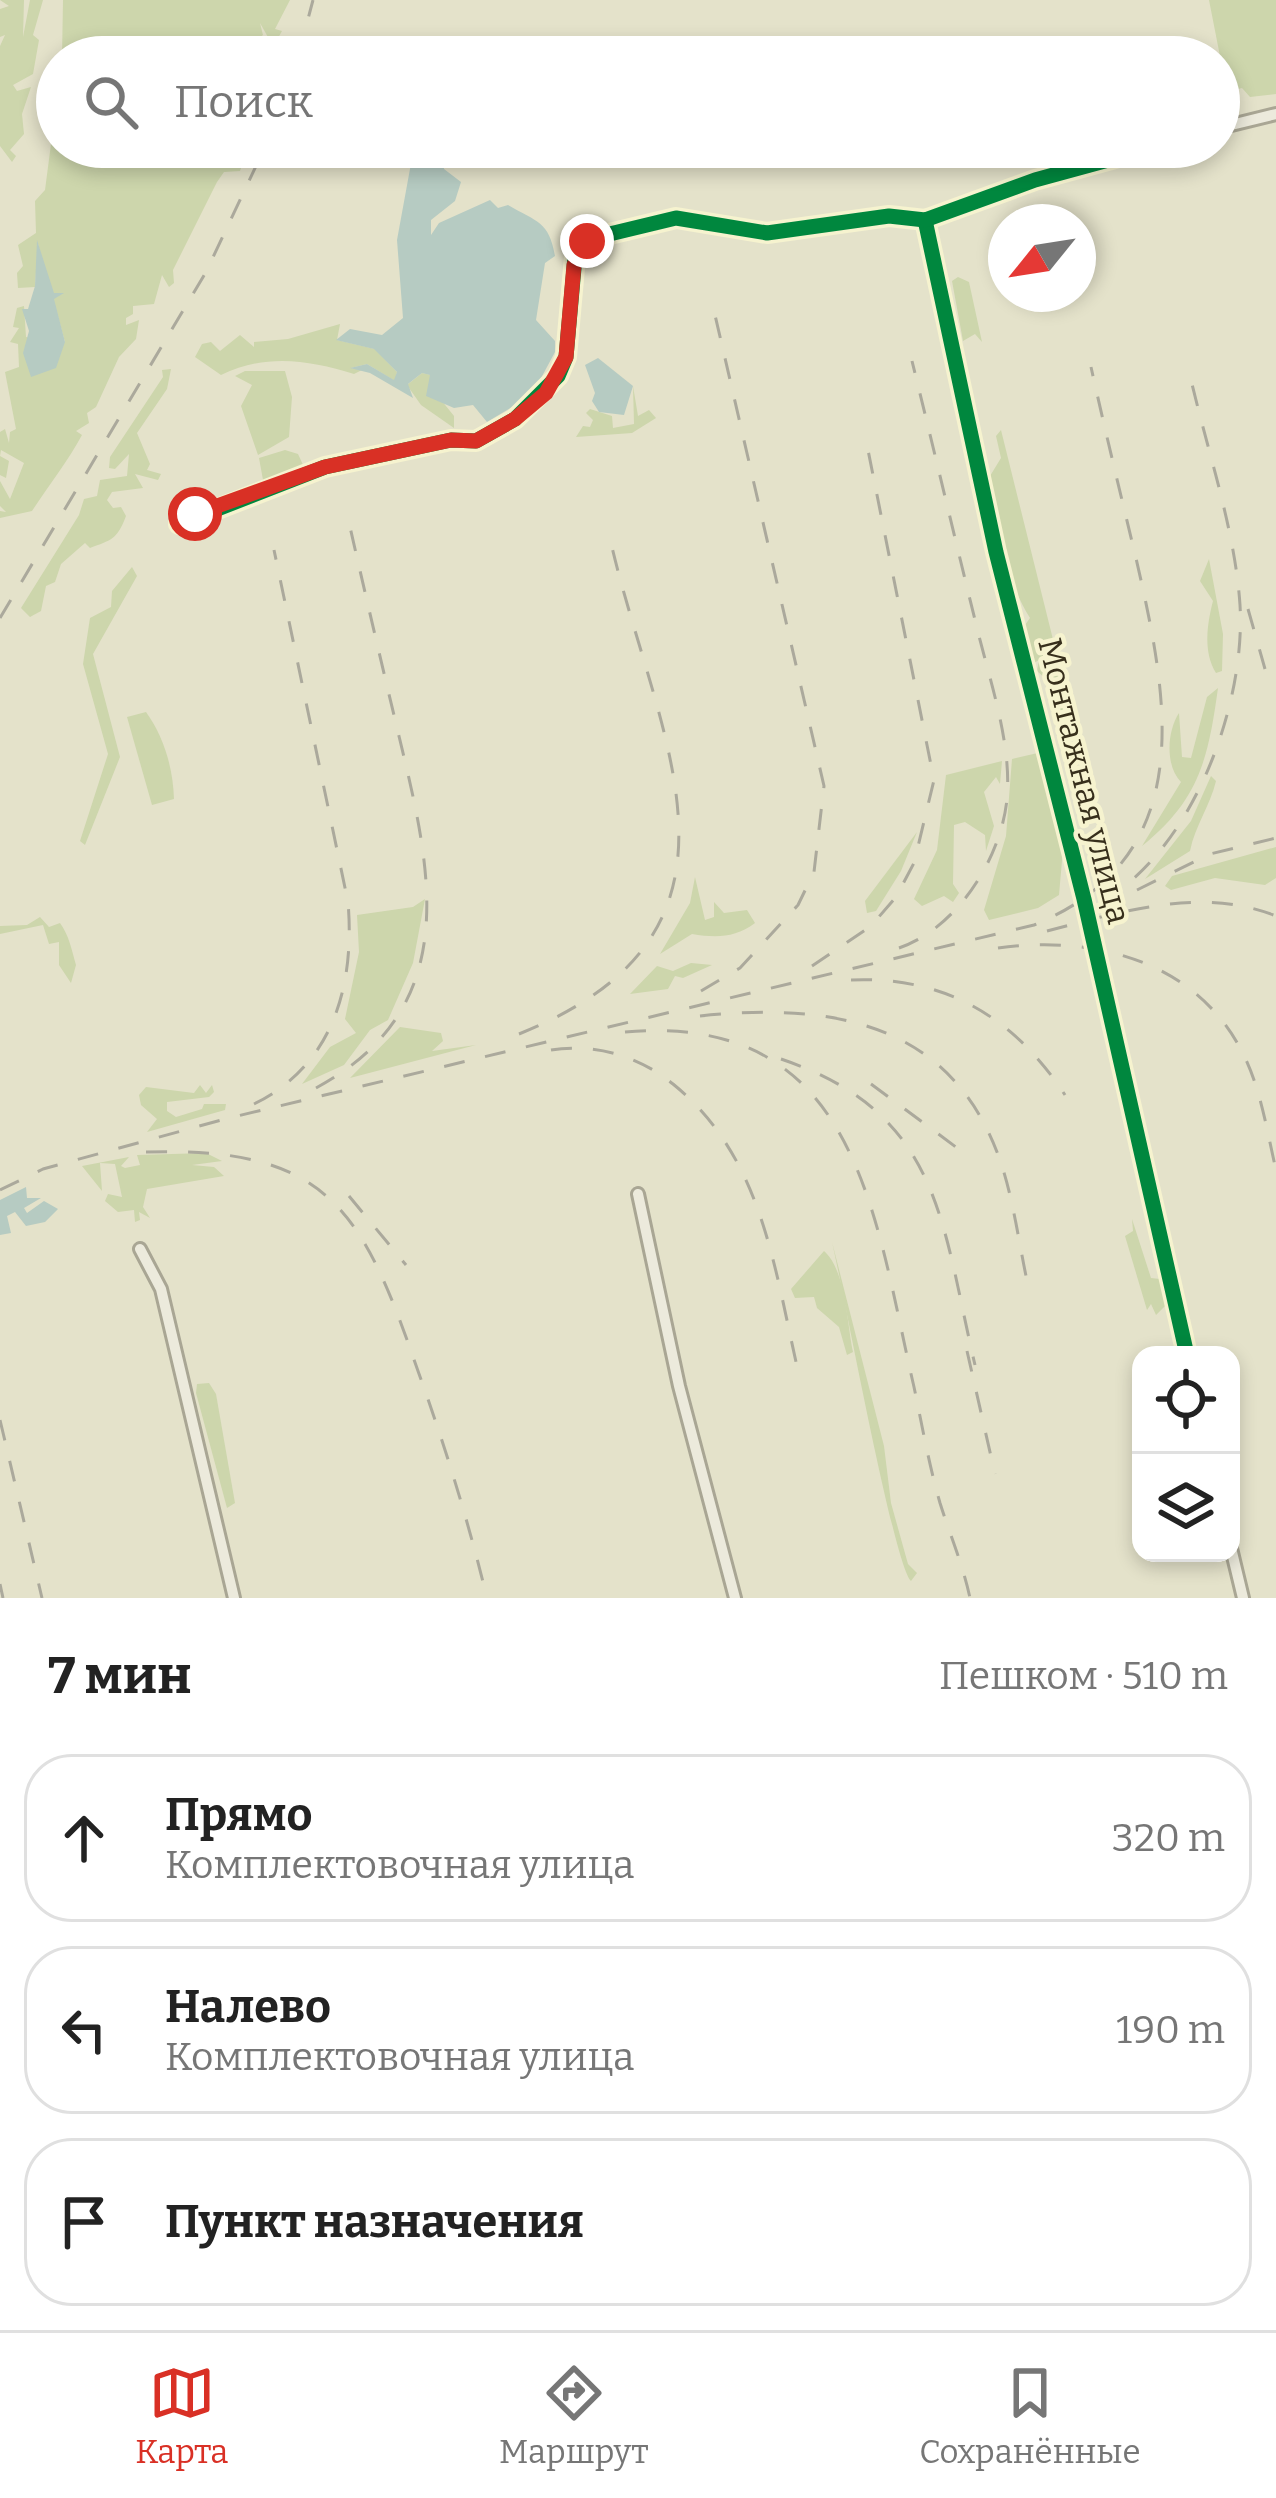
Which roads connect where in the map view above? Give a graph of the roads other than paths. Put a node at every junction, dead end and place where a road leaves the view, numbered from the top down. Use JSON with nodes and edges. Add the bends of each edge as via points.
{"nodes":[{"id":1,"x":1276,"y":114,"type":"edge"},
{"id":2,"x":1240,"y":123,"type":"edge"},
{"id":3,"x":1079,"y":168,"type":"edge"},
{"id":4,"x":925,"y":220,"type":"junction"},
{"id":5,"x":179,"y":524,"type":"dead end"},
{"id":6,"x":638,"y":1194,"type":"dead end"},
{"id":7,"x":140,"y":1249,"type":"dead end"},
{"id":8,"x":1185,"y":1346,"type":"edge"},
{"id":9,"x":1234,"y":1562,"type":"edge"},
{"id":10,"x":234,"y":1598,"type":"edge"},
{"id":11,"x":735,"y":1598,"type":"edge"},
{"id":12,"x":1243,"y":1598,"type":"edge"}],
"edges":[{"from":1,"to":2,"type":"street"},
{"from":3,"to":4,"type":"street"},
{"from":4,"to":5,"type":"street","via":[[890,216],[767,233],[676,218],[593,238],[575,257],[558,376],[515,419],[476,441],[325,467]]},
{"from":4,"to":8,"type":"street","name":"Монтажная улица"},
{"from":6,"to":11,"type":"street"},
{"from":7,"to":10,"type":"street","via":[[161,1289]]},
{"from":9,"to":12,"type":"street"}]}
